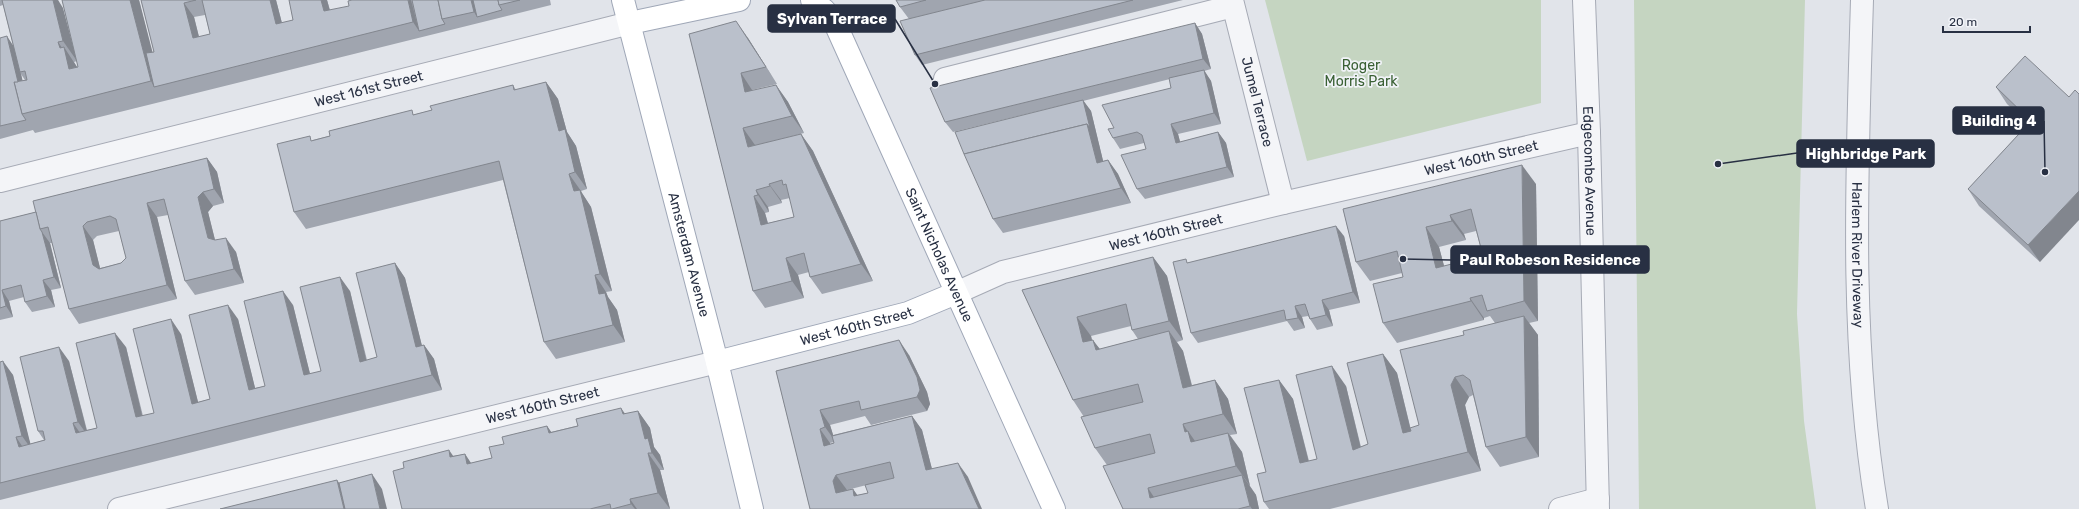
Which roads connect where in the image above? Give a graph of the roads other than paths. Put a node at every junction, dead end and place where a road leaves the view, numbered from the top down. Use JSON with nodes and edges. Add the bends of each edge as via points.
{"nodes":[{"id":1,"x":623,"y":0,"type":"edge"},
{"id":2,"x":739,"y":0,"type":"edge"},
{"id":3,"x":812,"y":0,"type":"edge"},
{"id":4,"x":825,"y":0,"type":"edge"},
{"id":5,"x":1584,"y":0,"type":"edge"},
{"id":6,"x":1862,"y":0,"type":"edge"},
{"id":7,"x":1232,"y":3,"type":"edge"},
{"id":8,"x":834,"y":21,"type":"junction"},
{"id":9,"x":630,"y":23,"type":"junction"},
{"id":10,"x":945,"y":78,"type":"dead end"},
{"id":11,"x":1589,"y":133,"type":"junction"},
{"id":12,"x":0,"y":181,"type":"edge"},
{"id":13,"x":1283,"y":203,"type":"junction"},
{"id":14,"x":956,"y":293,"type":"junction"},
{"id":15,"x":717,"y":362,"type":"junction"},
{"id":16,"x":1598,"y":504,"type":"edge"},
{"id":17,"x":119,"y":509,"type":"edge"},
{"id":18,"x":752,"y":509,"type":"edge"},
{"id":19,"x":1054,"y":509,"type":"edge"},
{"id":20,"x":1560,"y":509,"type":"edge"},
{"id":21,"x":1878,"y":509,"type":"edge"}],
"edges":[{"from":1,"to":9,"type":"main road","name":"Amsterdam Avenue"},
{"from":2,"to":9,"type":"main road","name":"West 161st Street"},
{"from":3,"to":8,"type":"main road"},
{"from":4,"to":8,"type":"street","name":"Saint Nicholas Avenue"},
{"from":5,"to":11,"type":"street","name":"Edgecombe Avenue"},
{"from":6,"to":21,"type":"street","name":"Harlem River Driveway","via":[[1858,295],[1864,408]]},
{"from":7,"to":10,"type":"street"},
{"from":7,"to":13,"type":"street","name":"Jumel Terrace"},
{"from":8,"to":14,"type":"main road","name":"Saint Nicholas Avenue"},
{"from":9,"to":12,"type":"street","name":"West 161st Street"},
{"from":9,"to":15,"type":"main road","name":"Amsterdam Avenue"},
{"from":11,"to":13,"type":"street","name":"West 160th Street"},
{"from":11,"to":16,"type":"street","name":"Edgecombe Avenue"},
{"from":13,"to":14,"type":"street","name":"West 160th Street","via":[[1003,272]]},
{"from":14,"to":15,"type":"main road","name":"West 160th Street","via":[[908,313]]},
{"from":14,"to":19,"type":"main road","name":"Saint Nicholas Avenue"},
{"from":15,"to":17,"type":"street","name":"West 160th Street"},
{"from":15,"to":18,"type":"main road","name":"Amsterdam Avenue"},
{"from":16,"to":20,"type":"street"}]}
